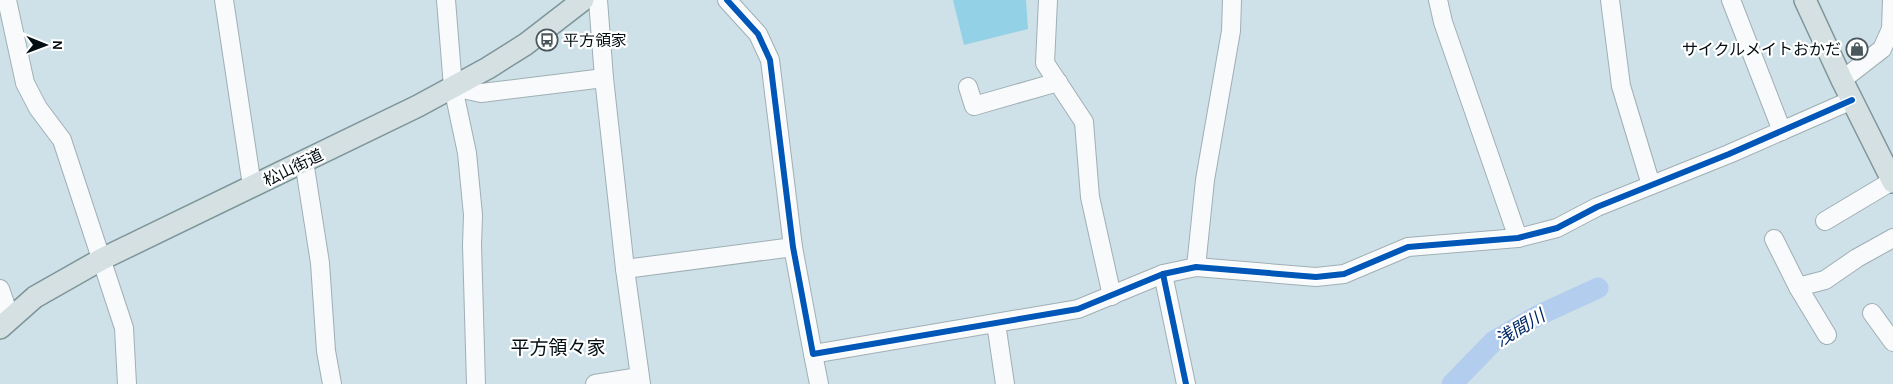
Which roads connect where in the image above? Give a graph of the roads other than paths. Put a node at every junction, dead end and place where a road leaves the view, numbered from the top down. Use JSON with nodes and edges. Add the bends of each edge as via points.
{"nodes":[{"id":1,"x":224,"y":0,"type":"edge"},
{"id":2,"x":446,"y":0,"type":"edge"},
{"id":3,"x":584,"y":0,"type":"edge"},
{"id":4,"x":598,"y":0,"type":"edge"},
{"id":5,"x":728,"y":0,"type":"edge"},
{"id":6,"x":1048,"y":0,"type":"edge"},
{"id":7,"x":1232,"y":0,"type":"edge"},
{"id":8,"x":1438,"y":0,"type":"edge"},
{"id":9,"x":1610,"y":0,"type":"edge"},
{"id":10,"x":1731,"y":0,"type":"edge"},
{"id":11,"x":1805,"y":0,"type":"edge"},
{"id":12,"x":1892,"y":0,"type":"edge"},
{"id":13,"x":5,"y":9,"type":"edge"},
{"id":14,"x":1892,"y":29,"type":"edge"},
{"id":15,"x":604,"y":78,"type":"junction"},
{"id":16,"x":1842,"y":80,"type":"junction"},
{"id":17,"x":1058,"y":82,"type":"junction"},
{"id":18,"x":453,"y":87,"type":"junction"},
{"id":19,"x":968,"y":87,"type":"dead end"},
{"id":20,"x":1852,"y":100,"type":"junction"},
{"id":21,"x":1782,"y":131,"type":"junction"},
{"id":22,"x":304,"y":161,"type":"junction"},
{"id":23,"x":1893,"y":182,"type":"edge"},
{"id":24,"x":1651,"y":185,"type":"junction"},
{"id":25,"x":252,"y":186,"type":"junction"},
{"id":26,"x":1825,"y":221,"type":"dead end"},
{"id":27,"x":1518,"y":238,"type":"junction"},
{"id":28,"x":1893,"y":238,"type":"edge"},
{"id":29,"x":1774,"y":239,"type":"dead end"},
{"id":30,"x":793,"y":247,"type":"junction"},
{"id":31,"x":102,"y":259,"type":"junction"},
{"id":32,"x":1196,"y":267,"type":"junction"},
{"id":33,"x":625,"y":269,"type":"junction"},
{"id":34,"x":1163,"y":274,"type":"junction"},
{"id":35,"x":1798,"y":287,"type":"junction"},
{"id":36,"x":0,"y":289,"type":"edge"},
{"id":37,"x":1112,"y":296,"type":"junction"},
{"id":38,"x":1872,"y":313,"type":"dead end"},
{"id":39,"x":5,"y":323,"type":"edge"},
{"id":40,"x":996,"y":323,"type":"junction"},
{"id":41,"x":1827,"y":335,"type":"dead end"},
{"id":42,"x":1893,"y":342,"type":"edge"},
{"id":43,"x":814,"y":354,"type":"junction"},
{"id":44,"x":640,"y":380,"type":"edge"},
{"id":45,"x":127,"y":384,"type":"edge"},
{"id":46,"x":332,"y":384,"type":"edge"},
{"id":47,"x":476,"y":384,"type":"edge"},
{"id":48,"x":595,"y":384,"type":"edge"},
{"id":49,"x":818,"y":384,"type":"edge"},
{"id":50,"x":1005,"y":384,"type":"edge"},
{"id":51,"x":1186,"y":384,"type":"edge"}],
"edges":[{"from":1,"to":25,"type":"street"},
{"from":2,"to":18,"type":"street"},
{"from":3,"to":18,"type":"main road","name":"松山街道","via":[[526,44]]},
{"from":4,"to":15,"type":"street"},
{"from":5,"to":30,"type":"street","via":[[758,34],[770,60]]},
{"from":6,"to":17,"type":"street","via":[[1044,63]]},
{"from":7,"to":32,"type":"street","via":[[1231,31],[1205,180]]},
{"from":8,"to":27,"type":"street"},
{"from":9,"to":24,"type":"street","via":[[1620,86]]},
{"from":10,"to":21,"type":"street"},
{"from":11,"to":16,"type":"main road"},
{"from":12,"to":14,"type":"street"},
{"from":13,"to":31,"type":"street","via":[[25,83],[38,108],[62,140]]},
{"from":14,"to":16,"type":"street","via":[[1882,49]]},
{"from":15,"to":18,"type":"street","via":[[482,93]]},
{"from":15,"to":33,"type":"street"},
{"from":16,"to":20,"type":"main road"},
{"from":17,"to":19,"type":"street","via":[[974,106]]},
{"from":17,"to":37,"type":"street","via":[[1084,122],[1090,197]]},
{"from":18,"to":22,"type":"main road","name":"松山街道"},
{"from":18,"to":47,"type":"street","via":[[467,153],[473,215]]},
{"from":20,"to":21,"type":"street"},
{"from":20,"to":23,"type":"main road"},
{"from":21,"to":24,"type":"street"},
{"from":22,"to":25,"type":"main road","name":"松山街道"},
{"from":22,"to":46,"type":"street","via":[[320,263],[326,351]]},
{"from":23,"to":26,"type":"street"},
{"from":24,"to":27,"type":"street","via":[[1557,228]]},
{"from":25,"to":31,"type":"main road","name":"松山街道"},
{"from":27,"to":32,"type":"street","via":[[1408,247],[1344,274],[1331,276]]},
{"from":28,"to":35,"type":"street","via":[[1825,280]]},
{"from":29,"to":35,"type":"street"},
{"from":30,"to":33,"type":"street"},
{"from":30,"to":43,"type":"street"},
{"from":31,"to":39,"type":"main road","name":"松山街道","via":[[35,297]]},
{"from":31,"to":45,"type":"street","via":[[124,328]]},
{"from":32,"to":34,"type":"street"},
{"from":33,"to":44,"type":"street"},
{"from":34,"to":37,"type":"street"},
{"from":34,"to":51,"type":"street"},
{"from":35,"to":41,"type":"street"},
{"from":36,"to":39,"type":"street"},
{"from":37,"to":40,"type":"street","via":[[1078,309]]},
{"from":38,"to":42,"type":"street"},
{"from":40,"to":43,"type":"street"},
{"from":40,"to":50,"type":"street"},
{"from":43,"to":49,"type":"street"},
{"from":44,"to":48,"type":"street"}]}
